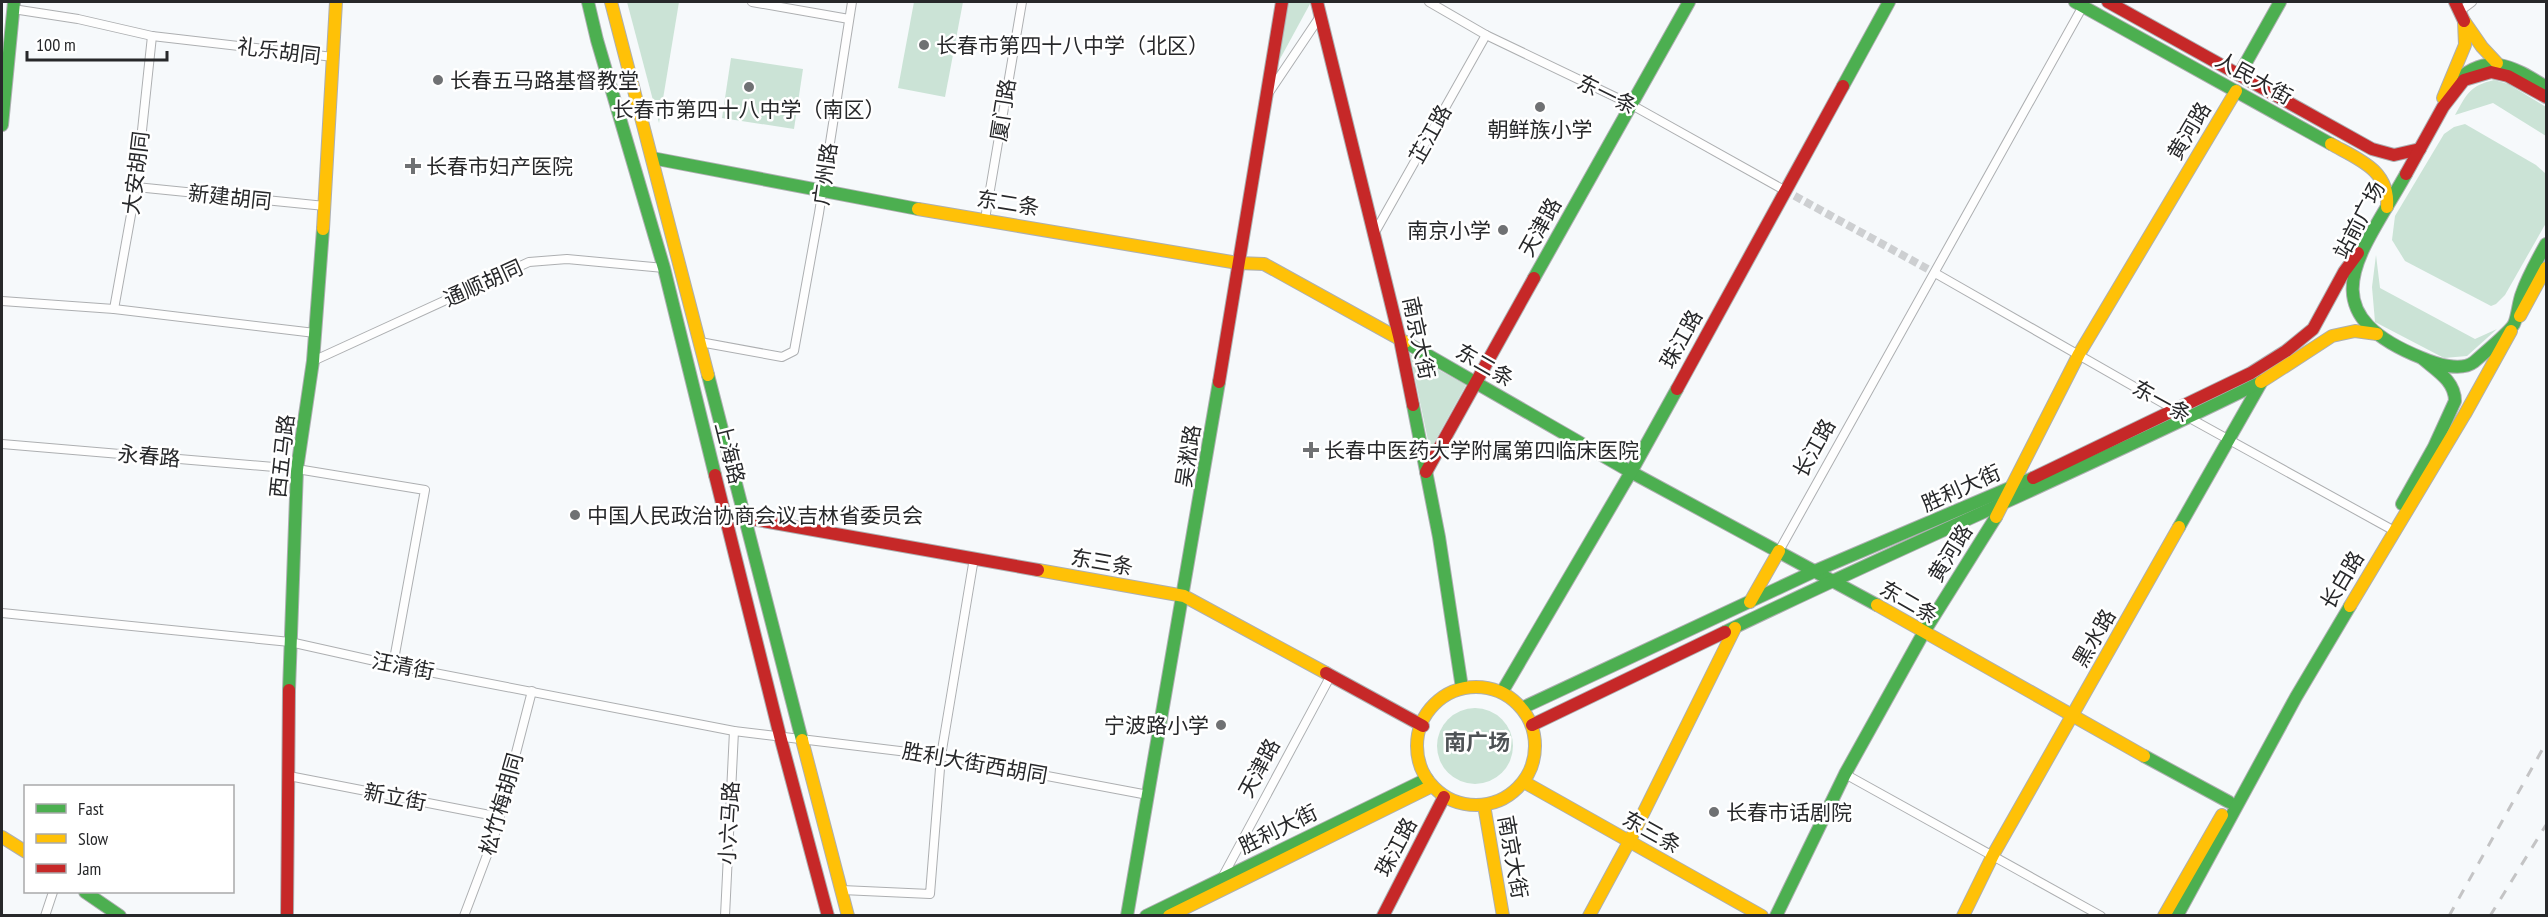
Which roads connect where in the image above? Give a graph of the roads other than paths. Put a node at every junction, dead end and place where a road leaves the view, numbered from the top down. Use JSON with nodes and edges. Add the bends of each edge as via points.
{"nodes":[{"id":1,"x":336,"y":2,"type":"edge"},
{"id":2,"x":588,"y":2,"type":"edge"},
{"id":3,"x":611,"y":2,"type":"edge"},
{"id":4,"x":752,"y":2,"type":"edge"},
{"id":5,"x":852,"y":2,"type":"edge"},
{"id":6,"x":1022,"y":2,"type":"edge"},
{"id":7,"x":1282,"y":2,"type":"edge"},
{"id":8,"x":1317,"y":2,"type":"edge"},
{"id":9,"x":1328,"y":2,"type":"edge"},
{"id":10,"x":1429,"y":2,"type":"edge"},
{"id":11,"x":1689,"y":2,"type":"edge"},
{"id":12,"x":1889,"y":2,"type":"edge"},
{"id":13,"x":2108,"y":2,"type":"edge"},
{"id":14,"x":2278,"y":2,"type":"edge"},
{"id":15,"x":2472,"y":2,"type":"edge"},
{"id":16,"x":2079,"y":4,"type":"edge"},
{"id":17,"x":14,"y":5,"type":"edge"},
{"id":18,"x":2460,"y":11,"type":"edge"},
{"id":19,"x":1321,"y":15,"type":"junction"},
{"id":20,"x":849,"y":19,"type":"junction"},
{"id":21,"x":1486,"y":35,"type":"junction"},
{"id":22,"x":152,"y":36,"type":"junction"},
{"id":23,"x":5,"y":52,"type":"edge"},
{"id":24,"x":333,"y":57,"type":"junction"},
{"id":25,"x":2497,"y":63,"type":"junction"},
{"id":26,"x":2239,"y":75,"type":"junction"},
{"id":27,"x":2547,"y":87,"type":"edge"},
{"id":28,"x":2235,"y":90,"type":"junction"},
{"id":29,"x":2547,"y":97,"type":"edge"},
{"id":30,"x":2443,"y":98,"type":"junction"},
{"id":31,"x":1264,"y":100,"type":"junction"},
{"id":32,"x":1630,"y":104,"type":"junction"},
{"id":33,"x":2,"y":125,"type":"edge"},
{"id":34,"x":2429,"y":131,"type":"junction"},
{"id":35,"x":2420,"y":149,"type":"junction"},
{"id":36,"x":652,"y":158,"type":"junction"},
{"id":37,"x":136,"y":187,"type":"junction"},
{"id":38,"x":821,"y":189,"type":"junction"},
{"id":39,"x":1784,"y":190,"type":"junction"},
{"id":40,"x":325,"y":207,"type":"junction"},
{"id":41,"x":2387,"y":208,"type":"junction"},
{"id":42,"x":986,"y":219,"type":"junction"},
{"id":43,"x":1374,"y":234,"type":"junction"},
{"id":44,"x":2367,"y":243,"type":"junction"},
{"id":45,"x":2547,"y":244,"type":"edge"},
{"id":46,"x":1238,"y":263,"type":"junction"},
{"id":47,"x":664,"y":268,"type":"junction"},
{"id":48,"x":2547,"y":268,"type":"edge"},
{"id":49,"x":1935,"y":273,"type":"junction"},
{"id":50,"x":2,"y":301,"type":"edge"},
{"id":51,"x":114,"y":309,"type":"junction"},
{"id":52,"x":2514,"y":325,"type":"junction"},
{"id":53,"x":315,"y":333,"type":"junction"},
{"id":54,"x":2377,"y":334,"type":"junction"},
{"id":55,"x":1400,"y":340,"type":"junction"},
{"id":56,"x":700,"y":342,"type":"junction"},
{"id":57,"x":2079,"y":354,"type":"junction"},
{"id":58,"x":2422,"y":359,"type":"junction"},
{"id":59,"x":313,"y":361,"type":"junction"},
{"id":60,"x":2262,"y":381,"type":"junction"},
{"id":61,"x":1476,"y":382,"type":"junction"},
{"id":62,"x":2175,"y":410,"type":"junction"},
{"id":63,"x":2190,"y":417,"type":"junction"},
{"id":64,"x":2230,"y":440,"type":"junction"},
{"id":65,"x":2,"y":444,"type":"edge"},
{"id":66,"x":297,"y":469,"type":"junction"},
{"id":67,"x":1426,"y":472,"type":"junction"},
{"id":68,"x":1631,"y":472,"type":"junction"},
{"id":69,"x":2008,"y":494,"type":"junction"},
{"id":70,"x":746,"y":518,"type":"junction"},
{"id":71,"x":2389,"y":528,"type":"junction"},
{"id":72,"x":1779,"y":551,"type":"junction"},
{"id":73,"x":974,"y":558,"type":"junction"},
{"id":74,"x":1815,"y":571,"type":"junction"},
{"id":75,"x":1832,"y":580,"type":"junction"},
{"id":76,"x":1184,"y":596,"type":"junction"},
{"id":77,"x":1749,"y":603,"type":"junction"},
{"id":78,"x":2,"y":613,"type":"edge"},
{"id":79,"x":1735,"y":628,"type":"junction"},
{"id":80,"x":1924,"y":632,"type":"junction"},
{"id":81,"x":290,"y":642,"type":"junction"},
{"id":82,"x":393,"y":665,"type":"junction"},
{"id":83,"x":1330,"y":677,"type":"junction"},
{"id":84,"x":1462,"y":688,"type":"junction"},
{"id":85,"x":532,"y":691,"type":"junction"},
{"id":86,"x":1502,"y":692,"type":"junction"},
{"id":87,"x":1522,"y":708,"type":"junction"},
{"id":88,"x":2072,"y":717,"type":"junction"},
{"id":89,"x":1532,"y":725,"type":"junction"},
{"id":90,"x":1423,"y":726,"type":"junction"},
{"id":91,"x":734,"y":731,"type":"junction"},
{"id":92,"x":780,"y":736,"type":"junction"},
{"id":93,"x":801,"y":738,"type":"junction"},
{"id":94,"x":941,"y":756,"type":"junction"},
{"id":95,"x":1845,"y":774,"type":"junction"},
{"id":96,"x":290,"y":776,"type":"junction"},
{"id":97,"x":1524,"y":782,"type":"junction"},
{"id":98,"x":1430,"y":783,"type":"junction"},
{"id":99,"x":1148,"y":795,"type":"junction"},
{"id":100,"x":1444,"y":797,"type":"junction"},
{"id":101,"x":2229,"y":802,"type":"junction"},
{"id":102,"x":1484,"y":805,"type":"junction"},
{"id":103,"x":500,"y":817,"type":"junction"},
{"id":104,"x":2,"y":837,"type":"edge"},
{"id":105,"x":1629,"y":842,"type":"junction"},
{"id":106,"x":24,"y":851,"type":"edge"},
{"id":107,"x":1993,"y":855,"type":"junction"},
{"id":108,"x":1222,"y":878,"type":"junction"},
{"id":109,"x":842,"y":890,"type":"junction"},
{"id":110,"x":51,"y":893,"type":"edge"},
{"id":111,"x":88,"y":893,"type":"edge"},
{"id":112,"x":45,"y":915,"type":"edge"},
{"id":113,"x":120,"y":915,"type":"edge"},
{"id":114,"x":287,"y":915,"type":"edge"},
{"id":115,"x":464,"y":915,"type":"edge"},
{"id":116,"x":725,"y":915,"type":"edge"},
{"id":117,"x":828,"y":915,"type":"edge"},
{"id":118,"x":848,"y":915,"type":"edge"},
{"id":119,"x":1127,"y":915,"type":"edge"},
{"id":120,"x":1146,"y":915,"type":"edge"},
{"id":121,"x":1169,"y":915,"type":"edge"},
{"id":122,"x":1383,"y":915,"type":"edge"},
{"id":123,"x":1503,"y":915,"type":"edge"},
{"id":124,"x":1588,"y":915,"type":"edge"},
{"id":125,"x":1762,"y":915,"type":"edge"},
{"id":126,"x":1776,"y":915,"type":"edge"},
{"id":127,"x":1964,"y":915,"type":"edge"},
{"id":128,"x":2101,"y":915,"type":"edge"},
{"id":129,"x":2164,"y":915,"type":"edge"},
{"id":130,"x":2177,"y":915,"type":"edge"}],
"edges":[{"from":1,"to":24,"type":"main road","name":"西五马路"},
{"from":2,"to":47,"type":"main road","name":"上海路"},
{"from":3,"to":36,"type":"main road","name":"上海路"},
{"from":4,"to":20,"type":"street"},
{"from":5,"to":20,"type":"street","name":"广州路"},
{"from":6,"to":42,"type":"street","name":"厦门路"},
{"from":7,"to":31,"type":"main road","name":"吴淞路"},
{"from":8,"to":19,"type":"main road","name":"南京大街"},
{"from":9,"to":19,"type":"main road"},
{"from":10,"to":21,"type":"street","name":"东一条"},
{"from":11,"to":32,"type":"main road","name":"天津路"},
{"from":12,"to":39,"type":"main road","name":"珠江路"},
{"from":13,"to":26,"type":"main road","name":"人民大街"},
{"from":14,"to":26,"type":"main road"},
{"from":15,"to":18,"type":"street"},
{"from":16,"to":28,"type":"main road","name":"人民大街"},
{"from":16,"to":49,"type":"street","name":"长江路"},
{"from":17,"to":22,"type":"street","name":"礼乐胡同"},
{"from":17,"to":23,"type":"main road"},
{"from":18,"to":25,"type":"main road"},
{"from":18,"to":30,"type":"main road","via":[[2466,42]]},
{"from":19,"to":31,"type":"street"},
{"from":19,"to":43,"type":"main road","name":"南京大街"},
{"from":20,"to":38,"type":"street","name":"广州路"},
{"from":21,"to":32,"type":"street","name":"东一条"},
{"from":21,"to":43,"type":"street","name":"芷江路"},
{"from":22,"to":24,"type":"street","name":"礼乐胡同"},
{"from":22,"to":37,"type":"street","name":"大安胡同"},
{"from":23,"to":33,"type":"main road"},
{"from":24,"to":40,"type":"main road","name":"西五马路"},
{"from":25,"to":27,"type":"main road","via":[[2527,74]]},
{"from":25,"to":30,"type":"main road","via":[[2472,67],[2458,77]]},
{"from":26,"to":35,"type":"main road","name":"人民大街","via":[[2380,152],[2394,155]]},
{"from":28,"to":41,"type":"main road","name":"人民大街","via":[[2372,167],[2385,185]]},
{"from":28,"to":57,"type":"main road","name":"黄河路"},
{"from":29,"to":34,"type":"main road","name":"站前广场","via":[[2501,73],[2472,77],[2452,91]]},
{"from":30,"to":34,"type":"main road"},
{"from":31,"to":46,"type":"main road","name":"吴淞路"},
{"from":32,"to":39,"type":"street","name":"东一条"},
{"from":32,"to":61,"type":"main road","name":"天津路"},
{"from":34,"to":35,"type":"main road","name":"站前广场"},
{"from":35,"to":41,"type":"main road","name":"站前广场"},
{"from":36,"to":38,"type":"main road","name":"东二条"},
{"from":36,"to":56,"type":"main road","name":"上海路"},
{"from":37,"to":40,"type":"street","name":"新建胡同"},
{"from":37,"to":51,"type":"street","name":"大安胡同"},
{"from":38,"to":42,"type":"main road","name":"东二条","via":[[837,195]]},
{"from":38,"to":56,"type":"street","name":"广州路","via":[[795,346],[789,356]]},
{"from":39,"to":68,"type":"main road","name":"珠江路"},
{"from":40,"to":53,"type":"main road","name":"西五马路"},
{"from":41,"to":44,"type":"main road","name":"站前广场"},
{"from":42,"to":46,"type":"main road","name":"东二条"},
{"from":43,"to":55,"type":"main road","name":"南京大街"},
{"from":44,"to":54,"type":"main road","name":"站前广场","via":[[2353,273],[2350,291],[2363,323]]},
{"from":44,"to":62,"type":"main road","name":"胜利大街","via":[[2344,272],[2313,330],[2251,373]]},
{"from":45,"to":52,"type":"main road","via":[[2524,284]]},
{"from":46,"to":55,"type":"main road","name":"东二条","via":[[1264,264]]},
{"from":46,"to":76,"type":"main road","name":"吴淞路"},
{"from":47,"to":59,"type":"street","name":"通顺胡同","via":[[567,259],[528,262]]},
{"from":47,"to":92,"type":"main road","name":"上海路"},
{"from":48,"to":52,"type":"main road","name":"长白路"},
{"from":49,"to":57,"type":"street","name":"东一条"},
{"from":49,"to":72,"type":"street","name":"长江路"},
{"from":50,"to":51,"type":"street"},
{"from":51,"to":53,"type":"street"},
{"from":52,"to":58,"type":"main road","name":"站前广场","via":[[2466,367],[2447,367]]},
{"from":52,"to":130,"type":"main road","name":"长白路","via":[[2301,688]]},
{"from":53,"to":59,"type":"main road","name":"西五马路"},
{"from":54,"to":58,"type":"main road","name":"站前广场"},
{"from":54,"to":60,"type":"main road","name":"胜利大街","via":[[2355,331],[2332,336]]},
{"from":55,"to":61,"type":"main road","name":"东二条"},
{"from":55,"to":67,"type":"main road","name":"南京大街"},
{"from":56,"to":70,"type":"main road","name":"上海路"},
{"from":57,"to":62,"type":"street","name":"东一条"},
{"from":57,"to":69,"type":"main road","name":"黄河路"},
{"from":58,"to":71,"type":"main road","name":"长白路","via":[[2445,377],[2456,401]]},
{"from":59,"to":66,"type":"main road","name":"西五马路"},
{"from":60,"to":63,"type":"main road","name":"胜利大街"},
{"from":60,"to":64,"type":"main road","name":"黑水路"},
{"from":61,"to":67,"type":"main road","name":"天津路"},
{"from":61,"to":68,"type":"main road","name":"东二条"},
{"from":62,"to":63,"type":"street","name":"东一条"},
{"from":62,"to":69,"type":"main road","name":"胜利大街"},
{"from":63,"to":64,"type":"street","name":"东一条"},
{"from":63,"to":69,"type":"main road","name":"胜利大街"},
{"from":64,"to":71,"type":"street","name":"东一条"},
{"from":64,"to":88,"type":"main road","name":"黑水路"},
{"from":65,"to":66,"type":"street","name":"永春路"},
{"from":66,"to":81,"type":"main road","name":"西五马路"},
{"from":66,"to":82,"type":"street","name":"永春路","via":[[425,490]]},
{"from":67,"to":84,"type":"main road","name":"南京大街"},
{"from":68,"to":72,"type":"main road","name":"东二条"},
{"from":68,"to":86,"type":"main road","name":"珠江路"},
{"from":69,"to":74,"type":"main road","name":"胜利大街"},
{"from":69,"to":75,"type":"main road","name":"胜利大街"},
{"from":69,"to":80,"type":"main road","name":"黄河路"},
{"from":70,"to":73,"type":"main road","name":"东三条"},
{"from":70,"to":93,"type":"main road","name":"上海路"},
{"from":71,"to":101,"type":"main road","name":"长白路"},
{"from":72,"to":74,"type":"main road","name":"东二条"},
{"from":72,"to":77,"type":"main road","name":"长江路"},
{"from":73,"to":76,"type":"main road","name":"东三条"},
{"from":73,"to":94,"type":"street"},
{"from":74,"to":75,"type":"main road","name":"东二条"},
{"from":74,"to":77,"type":"main road","name":"胜利大街"},
{"from":75,"to":79,"type":"main road","name":"胜利大街"},
{"from":75,"to":80,"type":"main road","name":"东二条"},
{"from":76,"to":83,"type":"main road","name":"东三条"},
{"from":76,"to":99,"type":"main road","name":"吴淞路"},
{"from":77,"to":79,"type":"main road","name":"长江路"},
{"from":77,"to":87,"type":"main road","name":"胜利大街"},
{"from":78,"to":81,"type":"street","name":"汪清街"},
{"from":79,"to":89,"type":"main road","name":"胜利大街"},
{"from":79,"to":105,"type":"main road","name":"长江路"},
{"from":80,"to":88,"type":"main road","name":"东二条"},
{"from":80,"to":95,"type":"main road","name":"黄河路"},
{"from":81,"to":82,"type":"street","name":"汪清街"},
{"from":81,"to":96,"type":"main road","name":"西五马路"},
{"from":82,"to":85,"type":"street","name":"汪清街"},
{"from":83,"to":90,"type":"main road","name":"东三条"},
{"from":83,"to":108,"type":"street","name":"天津路"},
{"from":84,"to":86,"type":"main road","via":[[1481,686]]},
{"from":84,"to":90,"type":"main road","via":[[1440,698]]},
{"from":85,"to":91,"type":"street","name":"汪清街"},
{"from":85,"to":103,"type":"street","name":"松竹梅胡同"},
{"from":86,"to":87,"type":"main road"},
{"from":87,"to":89,"type":"main road"},
{"from":88,"to":101,"type":"main road","name":"东二条"},
{"from":88,"to":107,"type":"main road","name":"黑水路"},
{"from":89,"to":97,"type":"main road","via":[[1534,755]]},
{"from":90,"to":98,"type":"main road","via":[[1416,741]]},
{"from":91,"to":92,"type":"street","name":"汪清街"},
{"from":91,"to":116,"type":"street","name":"小六马路"},
{"from":92,"to":93,"type":"street","name":"汪清街"},
{"from":92,"to":117,"type":"main road","name":"上海路"},
{"from":93,"to":94,"type":"street","name":"胜利大街西胡同"},
{"from":93,"to":109,"type":"main road","name":"上海路"},
{"from":94,"to":99,"type":"street","name":"胜利大街西胡同"},
{"from":94,"to":109,"type":"street","via":[[930,894]]},
{"from":95,"to":107,"type":"street"},
{"from":95,"to":126,"type":"main road","name":"黄河路"},
{"from":96,"to":103,"type":"street","name":"新立街"},
{"from":96,"to":114,"type":"main road","name":"西五马路"},
{"from":97,"to":102,"type":"main road","via":[[1503,799]]},
{"from":97,"to":105,"type":"main road","name":"东三条"},
{"from":98,"to":100,"type":"main road"},
{"from":98,"to":108,"type":"main road","name":"胜利大街"},
{"from":98,"to":121,"type":"main road","name":"胜利大街"},
{"from":99,"to":119,"type":"main road","name":"吴淞路"},
{"from":100,"to":102,"type":"main road"},
{"from":100,"to":122,"type":"main road","name":"珠江路"},
{"from":101,"to":129,"type":"main road","name":"长白路"},
{"from":102,"to":123,"type":"main road","name":"南京大街"},
{"from":103,"to":115,"type":"street","name":"松竹梅胡同"},
{"from":104,"to":106,"type":"main road"},
{"from":105,"to":124,"type":"main road","name":"长江路"},
{"from":105,"to":125,"type":"main road","name":"东三条"},
{"from":107,"to":127,"type":"main road","name":"黑水路"},
{"from":107,"to":128,"type":"street"},
{"from":108,"to":120,"type":"main road","name":"胜利大街"},
{"from":109,"to":118,"type":"main road","name":"上海路"},
{"from":110,"to":112,"type":"street"},
{"from":111,"to":113,"type":"main road"}]}
